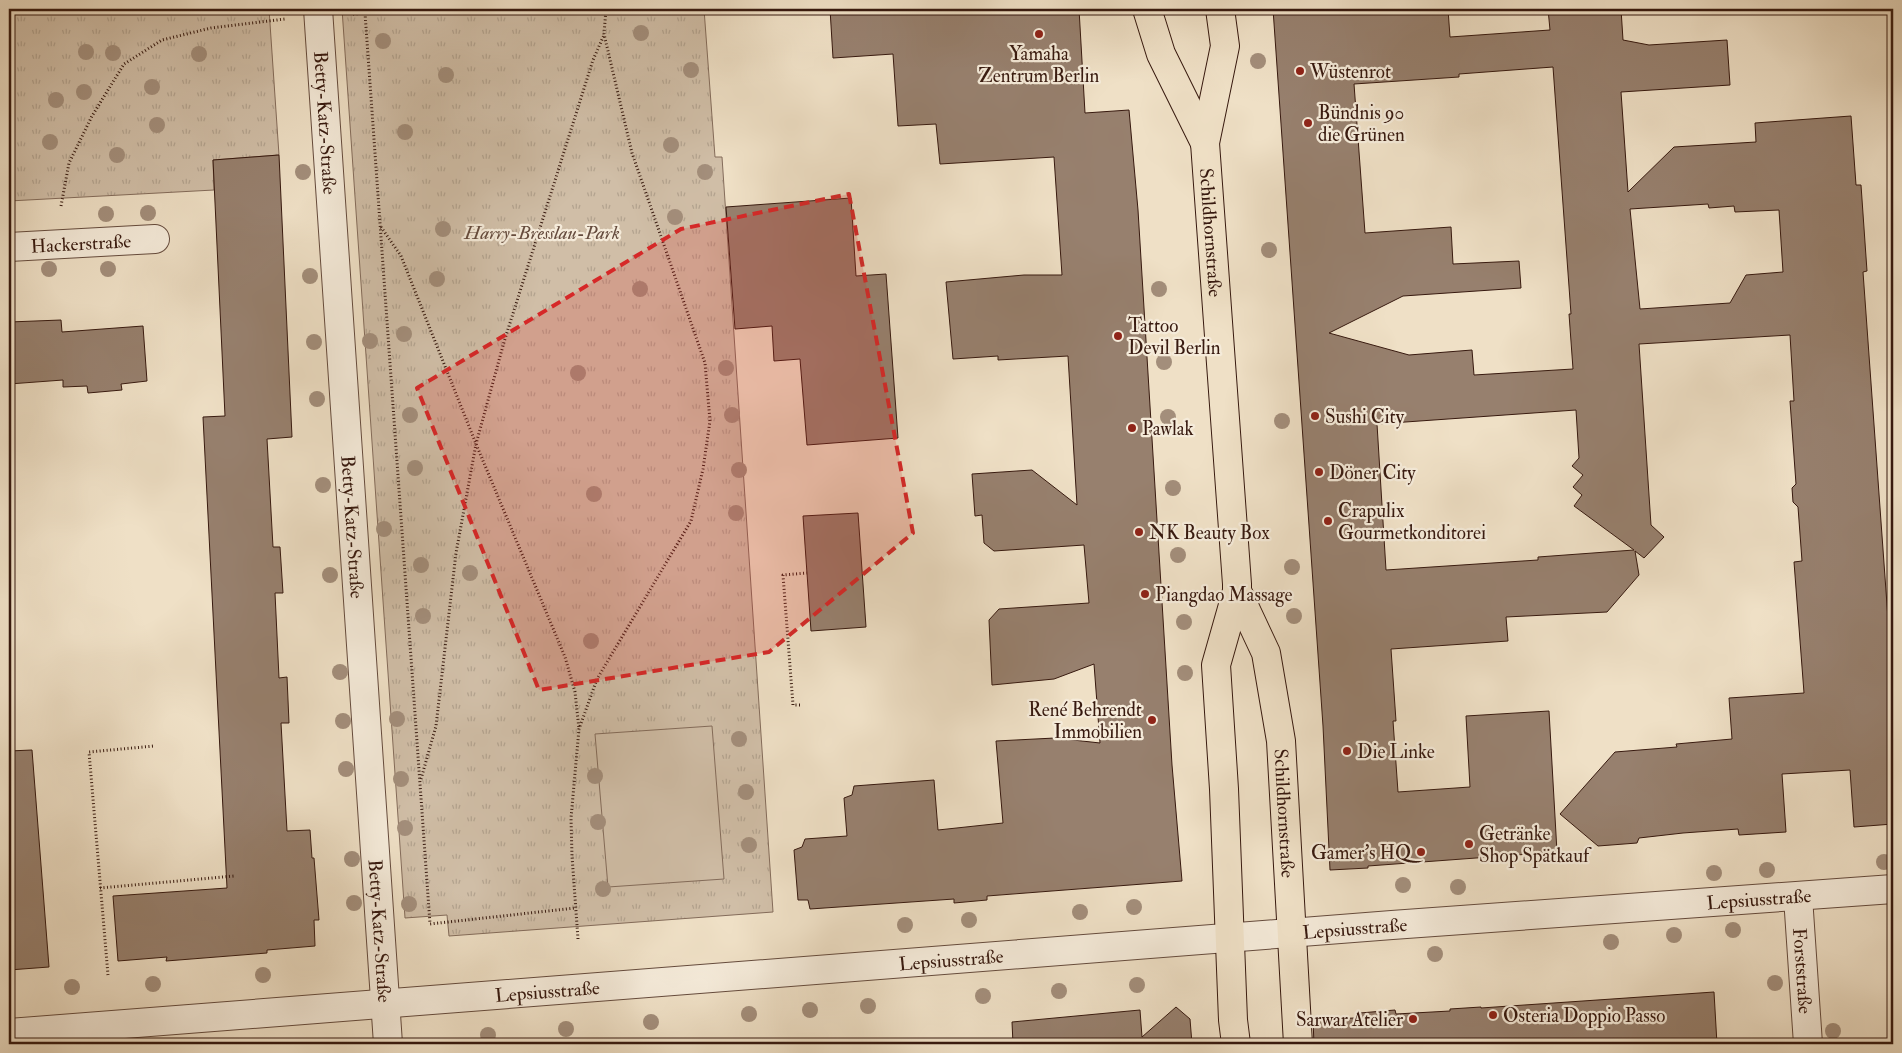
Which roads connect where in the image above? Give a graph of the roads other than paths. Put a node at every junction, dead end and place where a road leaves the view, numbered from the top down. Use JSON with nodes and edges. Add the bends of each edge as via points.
{"nodes":[{"id":1,"x":1147,"y":9,"type":"edge"},
{"id":2,"x":1220,"y":9,"type":"edge"},
{"id":3,"x":318,"y":13,"type":"edge"},
{"id":4,"x":1205,"y":143,"type":"junction"},
{"id":5,"x":155,"y":239,"type":"dead end"},
{"id":6,"x":9,"y":247,"type":"edge"},
{"id":7,"x":1237,"y":591,"type":"junction"},
{"id":8,"x":1893,"y":890,"type":"edge"},
{"id":9,"x":1798,"y":897,"type":"junction"},
{"id":10,"x":1293,"y":934,"type":"junction"},
{"id":11,"x":1230,"y":938,"type":"junction"},
{"id":12,"x":385,"y":1005,"type":"junction"},
{"id":13,"x":9,"y":1033,"type":"edge"},
{"id":14,"x":388,"y":1044,"type":"edge"},
{"id":15,"x":1236,"y":1044,"type":"edge"},
{"id":16,"x":1298,"y":1044,"type":"edge"},
{"id":17,"x":1808,"y":1044,"type":"edge"}],
"edges":[{"from":1,"to":4,"type":"main road","name":"Schildhornstraße","via":[[1161,54]]},
{"from":2,"to":4,"type":"main road","name":"Schildhornstraße","via":[[1225,46]]},
{"from":3,"to":12,"type":"street","name":"Betty-Katz-Straße"},
{"from":4,"to":7,"type":"main road","name":"Schildhornstraße"},
{"from":5,"to":6,"type":"street","name":"Hackerstraße"},
{"from":7,"to":10,"type":"main road","name":"Schildhornstraße","via":[[1266,653],[1281,741]]},
{"from":7,"to":11,"type":"main road","name":"Schildhornstraße","via":[[1216,665]]},
{"from":8,"to":9,"type":"street","name":"Lepsiusstraße"},
{"from":9,"to":10,"type":"street","name":"Lepsiusstraße"},
{"from":9,"to":17,"type":"street","name":"Forststraße"},
{"from":10,"to":11,"type":"street","name":"Lepsiusstraße"},
{"from":10,"to":16,"type":"main road","name":"Schildhornstraße"},
{"from":11,"to":12,"type":"street","name":"Lepsiusstraße"},
{"from":11,"to":15,"type":"main road","name":"Schildhornstraße"},
{"from":12,"to":13,"type":"street","name":"Lepsiusstraße"},
{"from":12,"to":14,"type":"street","name":"Betty-Katz-Straße"}]}
